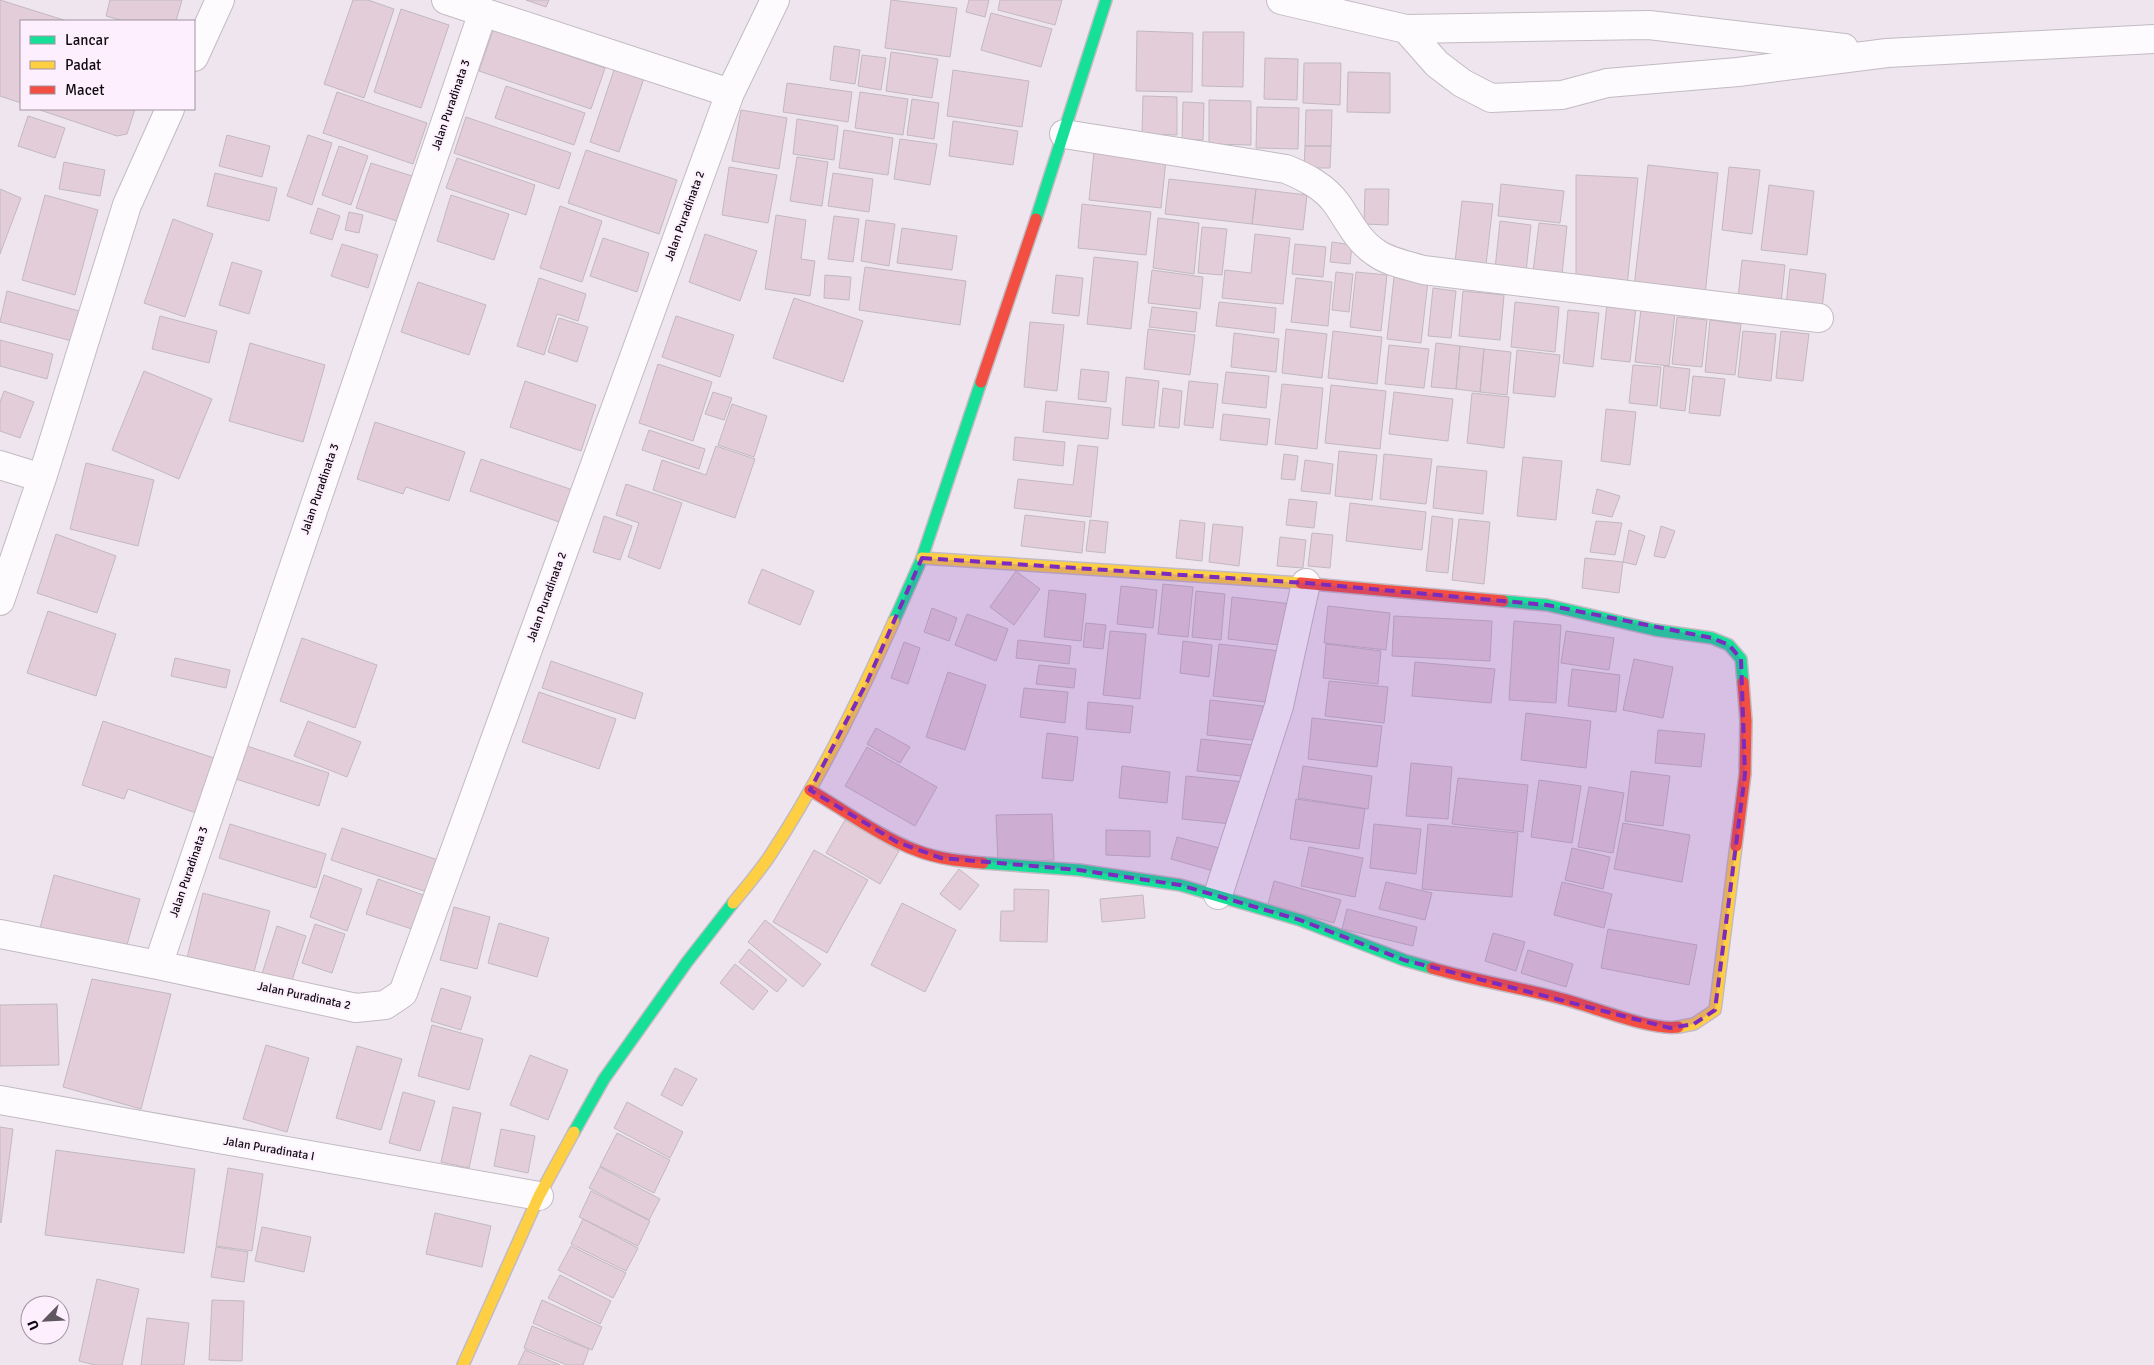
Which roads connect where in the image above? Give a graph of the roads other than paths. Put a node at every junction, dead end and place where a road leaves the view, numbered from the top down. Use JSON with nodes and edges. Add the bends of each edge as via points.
{"nodes":[{"id":1,"x":220,"y":0,"type":"edge"},
{"id":2,"x":446,"y":0,"type":"edge"},
{"id":3,"x":775,"y":0,"type":"edge"},
{"id":4,"x":1106,"y":0,"type":"edge"},
{"id":5,"x":1281,"y":0,"type":"edge"},
{"id":6,"x":483,"y":12,"type":"junction"},
{"id":7,"x":1406,"y":29,"type":"junction"},
{"id":8,"x":2154,"y":39,"type":"edge"},
{"id":9,"x":1886,"y":53,"type":"junction"},
{"id":10,"x":195,"y":55,"type":"edge"},
{"id":11,"x":730,"y":93,"type":"junction"},
{"id":12,"x":170,"y":110,"type":"edge"},
{"id":13,"x":1064,"y":134,"type":"junction"},
{"id":14,"x":1819,"y":318,"type":"dead end"},
{"id":15,"x":0,"y":465,"type":"edge"},
{"id":16,"x":42,"y":478,"type":"junction"},
{"id":17,"x":922,"y":558,"type":"junction"},
{"id":18,"x":1306,"y":583,"type":"junction"},
{"id":19,"x":0,"y":601,"type":"edge"},
{"id":20,"x":810,"y":790,"type":"junction"},
{"id":21,"x":1218,"y":895,"type":"junction"},
{"id":22,"x":0,"y":934,"type":"edge"},
{"id":23,"x":158,"y":965,"type":"junction"},
{"id":24,"x":0,"y":1100,"type":"edge"},
{"id":25,"x":538,"y":1196,"type":"junction"},
{"id":26,"x":463,"y":1365,"type":"edge"}],
"edges":[{"from":1,"to":10,"type":"street"},
{"from":2,"to":6,"type":"street"},
{"from":3,"to":11,"type":"street","name":"Jalan Puradinata 2"},
{"from":4,"to":13,"type":"street"},
{"from":5,"to":7,"type":"street"},
{"from":6,"to":11,"type":"street"},
{"from":6,"to":23,"type":"street","name":"Jalan Puradinata 3"},
{"from":7,"to":9,"type":"street","via":[[1650,25]]},
{"from":7,"to":9,"type":"street","via":[[1437,64],[1462,83],[1491,98],[1562,95],[1607,83],[1738,72]]},
{"from":8,"to":9,"type":"street"},
{"from":11,"to":23,"type":"street","name":"Jalan Puradinata 2","via":[[403,993],[385,1005],[356,1008]]},
{"from":12,"to":16,"type":"street","via":[[127,205]]},
{"from":13,"to":14,"type":"street","via":[[1286,168],[1322,188],[1375,252],[1422,270]]},
{"from":13,"to":17,"type":"street"},
{"from":15,"to":16,"type":"street"},
{"from":16,"to":19,"type":"street"},
{"from":17,"to":18,"type":"street"},
{"from":17,"to":20,"type":"street","via":[[867,682]]},
{"from":18,"to":21,"type":"street","via":[[1279,706]]},
{"from":18,"to":21,"type":"street","via":[[1547,605],[1655,630],[1712,638],[1729,645],[1741,658],[1746,721],[1745,774],[1715,1010],[1694,1024],[1670,1028],[1625,1018],[1560,998],[1404,960],[1300,920]]},
{"from":20,"to":21,"type":"street","via":[[897,842],[941,858],[1108,873]]},
{"from":20,"to":25,"type":"street","via":[[770,856],[687,962],[604,1078]]},
{"from":22,"to":23,"type":"street","name":"Jalan Puradinata 2"},
{"from":24,"to":25,"type":"street","name":"Jalan Puradinata I"},
{"from":25,"to":26,"type":"street"}]}
